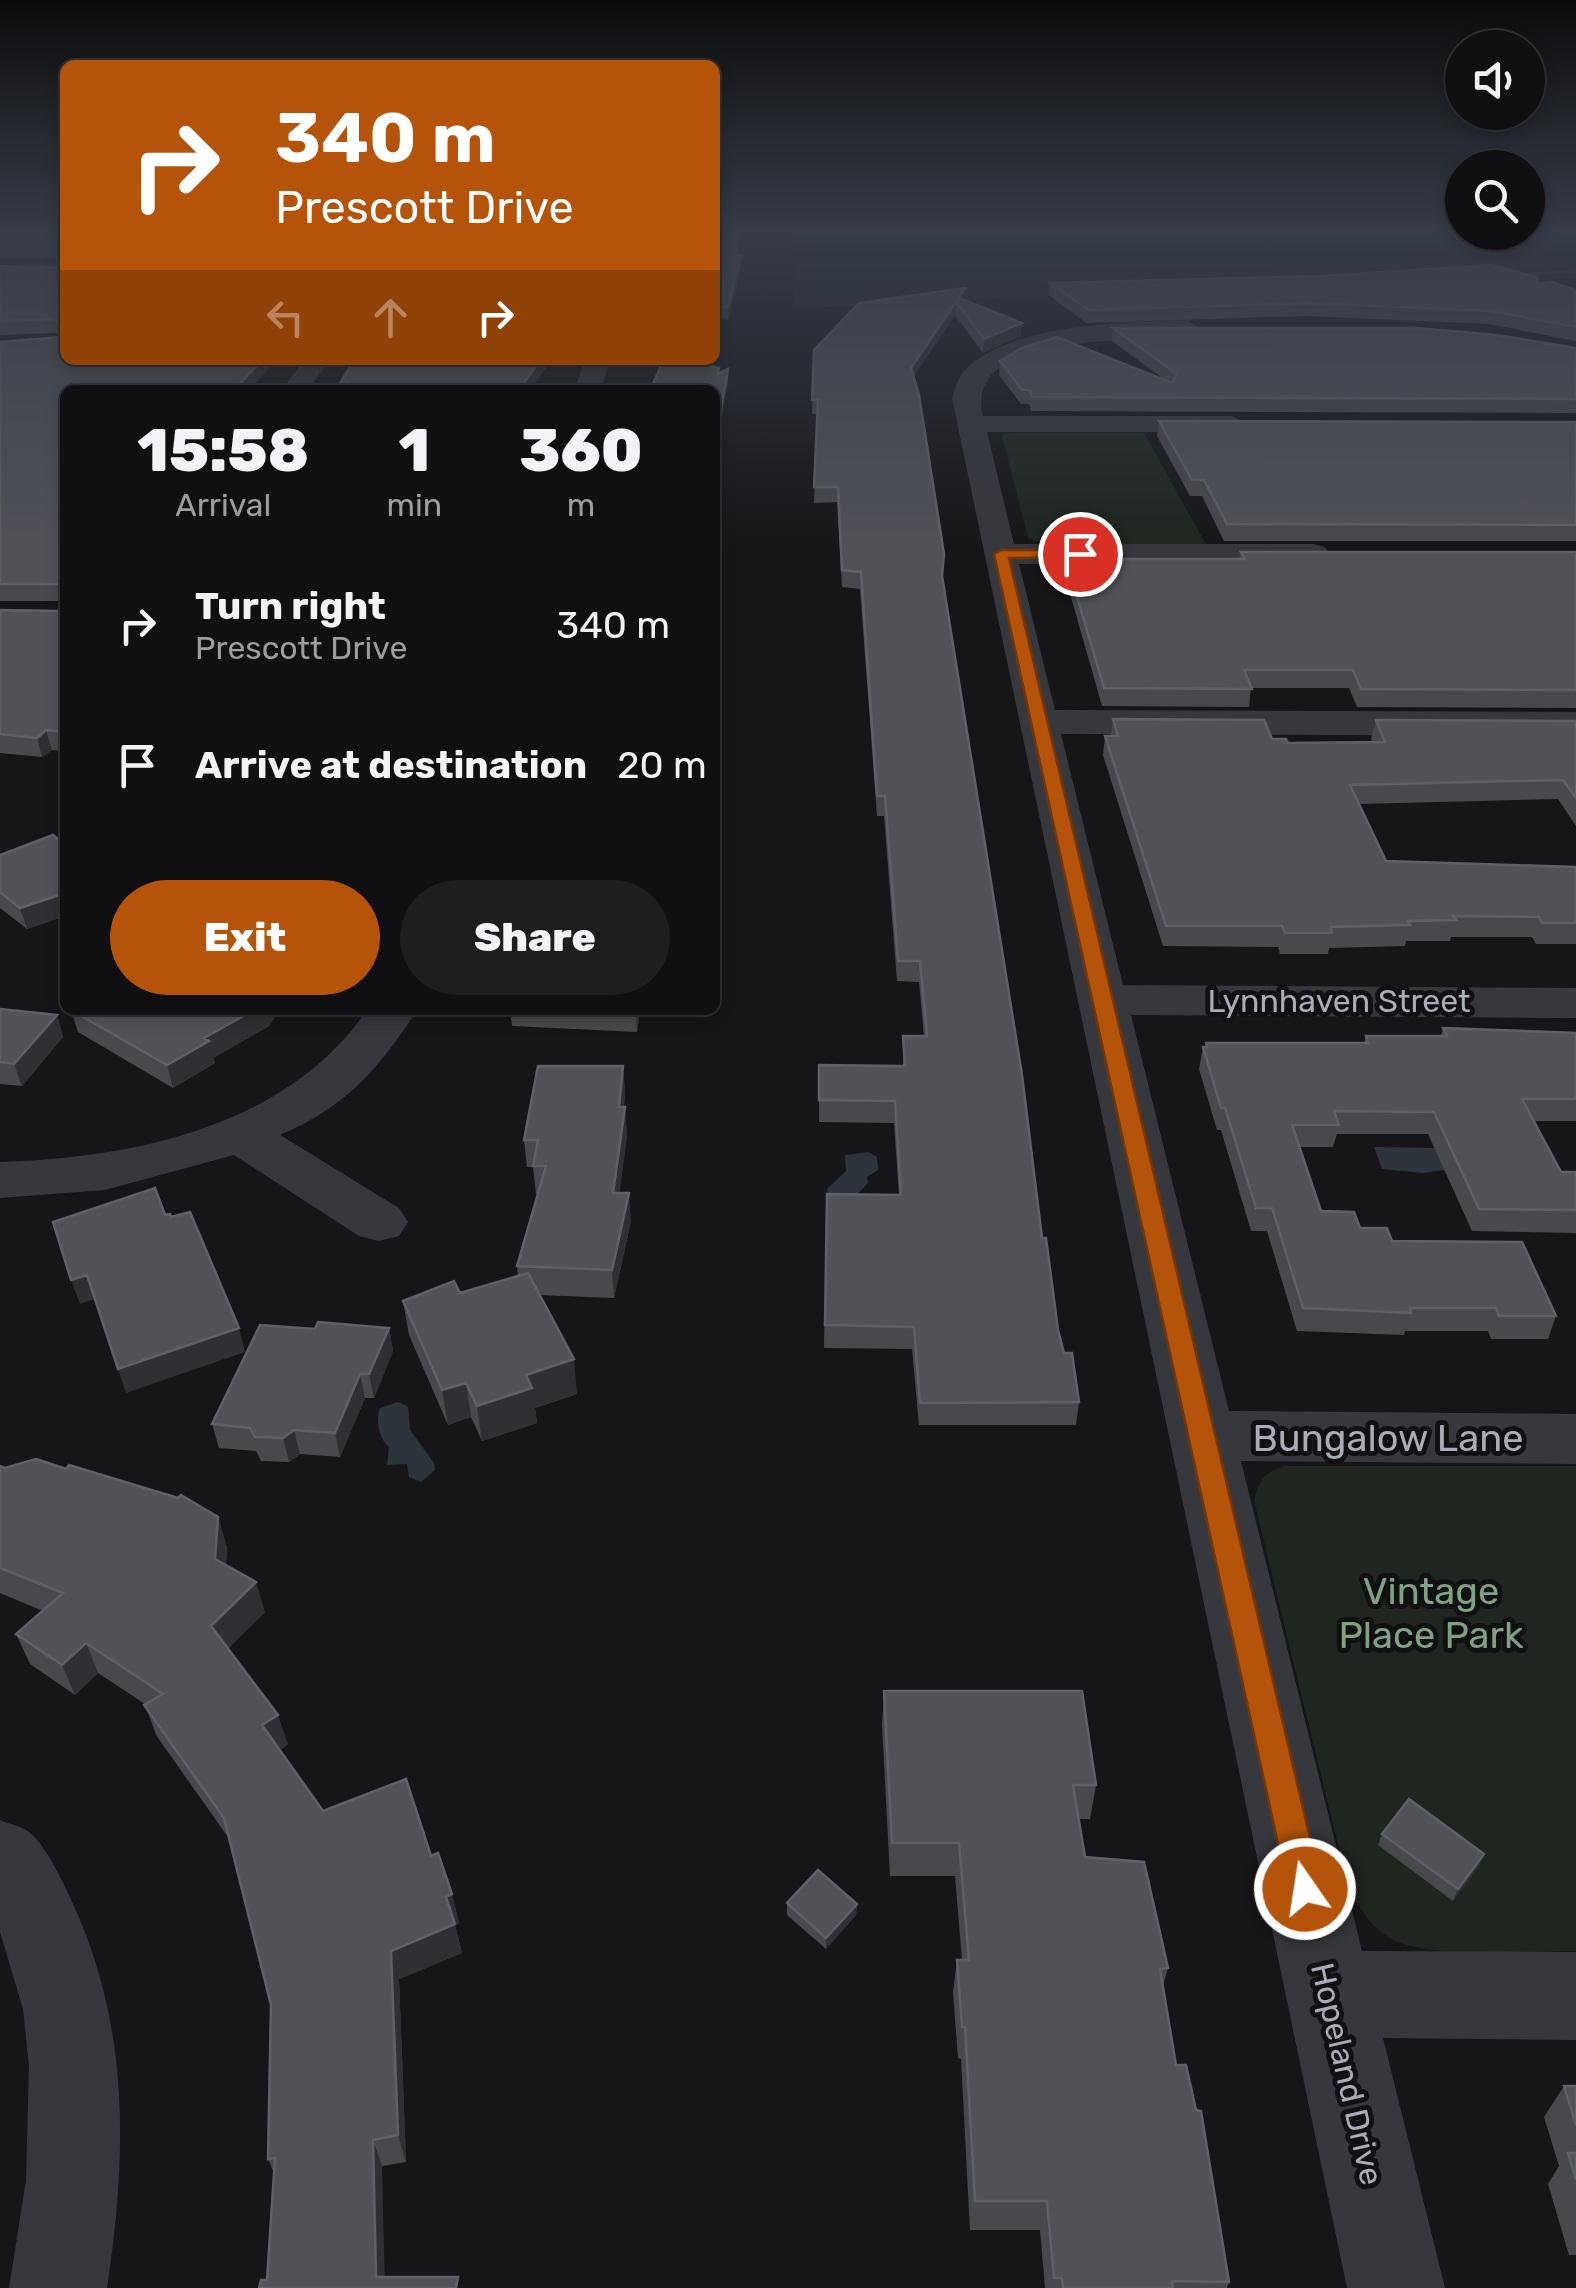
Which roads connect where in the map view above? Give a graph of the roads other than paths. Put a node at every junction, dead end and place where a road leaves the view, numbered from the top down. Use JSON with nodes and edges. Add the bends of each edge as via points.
{"nodes":[{"id":1,"x":1075,"y":338,"type":"edge"},
{"id":2,"x":314,"y":365,"type":"edge"},
{"id":3,"x":299,"y":385,"type":"edge"},
{"id":4,"x":970,"y":424,"type":"junction"},
{"id":5,"x":1262,"y":424,"type":"edge"},
{"id":6,"x":1001,"y":554,"type":"junction"},
{"id":7,"x":1338,"y":554,"type":"edge"},
{"id":8,"x":1039,"y":722,"type":"junction"},
{"id":9,"x":1576,"y":724,"type":"edge"},
{"id":10,"x":1102,"y":1000,"type":"junction"},
{"id":11,"x":1576,"y":1002,"type":"edge"},
{"id":12,"x":389,"y":1015,"type":"edge"},
{"id":13,"x":239,"y":1134,"type":"junction"},
{"id":14,"x":0,"y":1180,"type":"edge"},
{"id":15,"x":379,"y":1222,"type":"dead end"},
{"id":16,"x":1201,"y":1436,"type":"junction"},
{"id":17,"x":1576,"y":1439,"type":"edge"},
{"id":18,"x":0,"y":1860,"type":"edge"},
{"id":19,"x":1329,"y":1994,"type":"junction"},
{"id":20,"x":1576,"y":1996,"type":"edge"},
{"id":21,"x":58,"y":2288,"type":"edge"},
{"id":22,"x":1396,"y":2288,"type":"edge"}],
"edges":[{"from":1,"to":4,"type":"street","name":"Hopeland Drive","via":[[985,352],[984,366],[968,383]]},
{"from":2,"to":3,"type":"street"},
{"from":4,"to":5,"type":"street"},
{"from":4,"to":6,"type":"street","name":"Hopeland Drive"},
{"from":6,"to":7,"type":"street"},
{"from":6,"to":8,"type":"street","name":"Hopeland Drive"},
{"from":8,"to":9,"type":"street"},
{"from":8,"to":10,"type":"street","name":"Hopeland Drive"},
{"from":10,"to":11,"type":"street","name":"Lynnhaven Street"},
{"from":10,"to":16,"type":"street","name":"Hopeland Drive"},
{"from":12,"to":13,"type":"street","via":[[336,1078]]},
{"from":13,"to":14,"type":"street","via":[[113,1172]]},
{"from":13,"to":15,"type":"street"},
{"from":16,"to":17,"type":"street","name":"Bungalow Lane"},
{"from":16,"to":19,"type":"street","name":"Hopeland Drive"},
{"from":18,"to":21,"type":"street","via":[[55,1966],[68,2021],[78,2150]]},
{"from":19,"to":20,"type":"street"},
{"from":19,"to":22,"type":"street","name":"Hopeland Drive"}]}
